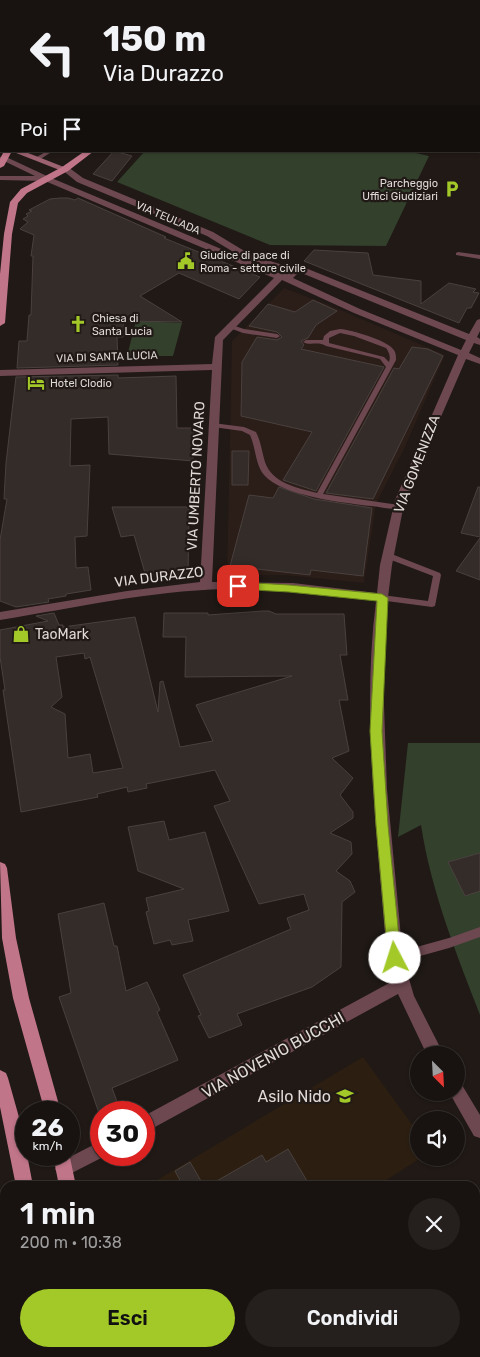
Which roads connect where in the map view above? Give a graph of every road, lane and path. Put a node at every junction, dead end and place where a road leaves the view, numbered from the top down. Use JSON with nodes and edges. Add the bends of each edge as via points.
{"nodes":[{"id":1,"x":18,"y":152,"type":"edge"},
{"id":2,"x":49,"y":152,"type":"edge"},
{"id":3,"x":86,"y":152,"type":"edge"},
{"id":4,"x":3,"y":159,"type":"edge"},
{"id":5,"x":38,"y":159,"type":"junction"},
{"id":6,"x":65,"y":168,"type":"junction"},
{"id":7,"x":0,"y":178,"type":"edge"},
{"id":8,"x":46,"y":180,"type":"junction"},
{"id":9,"x":458,"y":254,"type":"dead end"},
{"id":10,"x":480,"y":257,"type":"edge"},
{"id":11,"x":284,"y":273,"type":"junction"},
{"id":12,"x":480,"y":322,"type":"edge"},
{"id":13,"x":0,"y":323,"type":"edge"},
{"id":14,"x":229,"y":326,"type":"junction"},
{"id":15,"x":277,"y":336,"type":"dead end"},
{"id":16,"x":476,"y":340,"type":"edge"},
{"id":17,"x":306,"y":342,"type":"dead end"},
{"id":18,"x":325,"y":342,"type":"junction"},
{"id":19,"x":463,"y":354,"type":"junction"},
{"id":20,"x":480,"y":361,"type":"edge"},
{"id":21,"x":388,"y":366,"type":"junction"},
{"id":22,"x":216,"y":367,"type":"junction"},
{"id":23,"x":0,"y":373,"type":"edge"},
{"id":24,"x":213,"y":425,"type":"junction"},
{"id":25,"x":318,"y":495,"type":"junction"},
{"id":26,"x":398,"y":507,"type":"junction"},
{"id":27,"x":389,"y":556,"type":"junction"},
{"id":28,"x":206,"y":586,"type":"junction"},
{"id":29,"x":382,"y":598,"type":"junction"},
{"id":30,"x":0,"y":616,"type":"edge"},
{"id":31,"x":0,"y":868,"type":"edge"},
{"id":32,"x":480,"y":932,"type":"edge"},
{"id":33,"x":395,"y":958,"type":"junction"},
{"id":34,"x":402,"y":984,"type":"junction"},
{"id":35,"x":431,"y":1046,"type":"edge"},
{"id":36,"x":0,"y":1078,"type":"edge"},
{"id":37,"x":50,"y":1101,"type":"edge"},
{"id":38,"x":463,"y":1101,"type":"edge"},
{"id":39,"x":155,"y":1119,"type":"edge"},
{"id":40,"x":480,"y":1130,"type":"edge"},
{"id":41,"x":90,"y":1155,"type":"edge"},
{"id":42,"x":64,"y":1170,"type":"edge"},
{"id":43,"x":24,"y":1181,"type":"edge"}],
"edges":[{"from":1,"to":5,"type":"main road"},
{"from":2,"to":5,"type":"lane"},
{"from":3,"to":6,"type":"main road"},
{"from":4,"to":8,"type":"street"},
{"from":5,"to":6,"type":"main road"},
{"from":6,"to":8,"type":"main road"},
{"from":6,"to":11,"type":"street","name":"VIA TEULADA","via":[[80,180],[210,234],[244,255]]},
{"from":7,"to":8,"type":"street"},
{"from":8,"to":11,"type":"street","name":"VIA TEULADA"},
{"from":8,"to":13,"type":"main road","via":[[24,191],[13,204]]},
{"from":9,"to":10,"type":"lane"},
{"from":11,"to":14,"type":"street","name":"VIA UMBERTO NOVARO"},
{"from":11,"to":16,"type":"street","name":"VIA TEULADA","via":[[300,269]]},
{"from":11,"to":19,"type":"street","name":"VIA TEULADA","via":[[327,298]]},
{"from":12,"to":16,"type":"street","name":"VIA GOMENIZZA"},
{"from":14,"to":15,"type":"lane"},
{"from":14,"to":22,"type":"street","name":"VIA UMBERTO NOVARO","via":[[218,339]]},
{"from":16,"to":19,"type":"street","name":"VIA GOMENIZZA"},
{"from":17,"to":18,"type":"lane"},
{"from":18,"to":21,"type":"lane","via":[[334,348],[382,358]]},
{"from":18,"to":21,"type":"lane","via":[[328,336],[338,331],[372,341],[390,349],[393,360]]},
{"from":19,"to":20,"type":"street","name":"VIA TEULADA"},
{"from":19,"to":26,"type":"street","name":"VIA GOMENIZZA"},
{"from":21,"to":25,"type":"lane"},
{"from":22,"to":23,"type":"street","name":"VIA DI SANTA LUCIA"},
{"from":22,"to":24,"type":"street","name":"VIA UMBERTO NOVARO"},
{"from":24,"to":25,"type":"lane","via":[[250,431],[255,437],[262,467],[271,478],[286,487]]},
{"from":24,"to":28,"type":"street","name":"VIA UMBERTO NOVARO"},
{"from":25,"to":26,"type":"lane"},
{"from":26,"to":27,"type":"street","name":"VIA GOMENIZZA"},
{"from":27,"to":29,"type":"street","name":"VIA GOMENIZZA"},
{"from":27,"to":29,"type":"lane","via":[[437,575],[432,604]]},
{"from":28,"to":29,"type":"street","name":"VIA DURAZZO","via":[[289,588]]},
{"from":28,"to":30,"type":"street","name":"VIA DURAZZO"},
{"from":29,"to":33,"type":"street","name":"VIA GOMENIZZA","via":[[376,731]]},
{"from":31,"to":37,"type":"main road","via":[[20,998]]},
{"from":32,"to":33,"type":"lane"},
{"from":33,"to":34,"type":"street","name":"VIA GOMENIZZA"},
{"from":34,"to":35,"type":"street","name":"VIA GOMENIZZA"},
{"from":34,"to":39,"type":"street","name":"VIA NOVENIO BUCCHI"},
{"from":36,"to":43,"type":"main road"},
{"from":38,"to":40,"type":"street"},
{"from":41,"to":42,"type":"street"}]}
